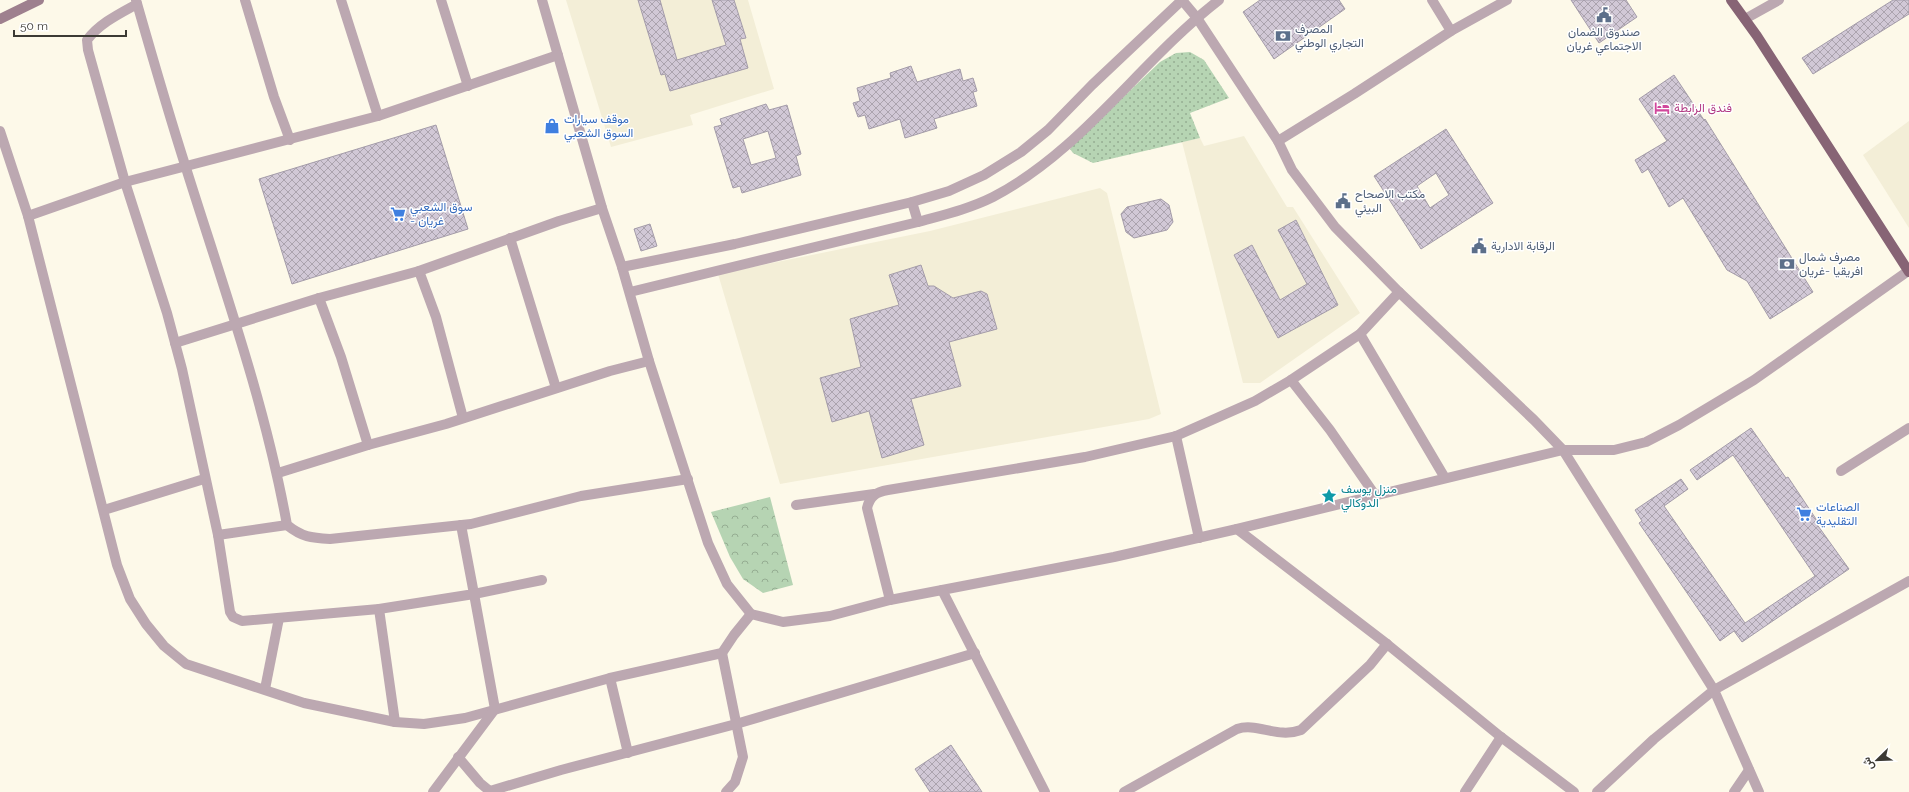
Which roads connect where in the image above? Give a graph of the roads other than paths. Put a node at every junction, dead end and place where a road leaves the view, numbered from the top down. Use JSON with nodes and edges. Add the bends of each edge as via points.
{"nodes":[{"id":1,"x":245,"y":0,"type":"edge"},
{"id":2,"x":341,"y":0,"type":"edge"},
{"id":3,"x":441,"y":0,"type":"edge"},
{"id":4,"x":542,"y":0,"type":"edge"},
{"id":5,"x":1182,"y":0,"type":"edge"},
{"id":6,"x":1220,"y":0,"type":"edge"},
{"id":7,"x":1432,"y":0,"type":"edge"},
{"id":8,"x":1507,"y":0,"type":"edge"},
{"id":9,"x":1731,"y":0,"type":"edge"},
{"id":10,"x":1779,"y":0,"type":"edge"},
{"id":11,"x":30,"y":1,"type":"edge"},
{"id":12,"x":137,"y":2,"type":"edge"},
{"id":13,"x":1197,"y":18,"type":"junction"},
{"id":14,"x":0,"y":19,"type":"edge"},
{"id":15,"x":1745,"y":19,"type":"junction"},
{"id":16,"x":1451,"y":31,"type":"junction"},
{"id":17,"x":558,"y":55,"type":"junction"},
{"id":18,"x":468,"y":86,"type":"junction"},
{"id":19,"x":378,"y":116,"type":"junction"},
{"id":20,"x":0,"y":131,"type":"edge"},
{"id":21,"x":290,"y":140,"type":"junction"},
{"id":22,"x":1278,"y":140,"type":"junction"},
{"id":23,"x":185,"y":167,"type":"junction"},
{"id":24,"x":125,"y":182,"type":"junction"},
{"id":25,"x":912,"y":202,"type":"junction"},
{"id":26,"x":602,"y":208,"type":"junction"},
{"id":27,"x":28,"y":216,"type":"junction"},
{"id":28,"x":918,"y":222,"type":"junction"},
{"id":29,"x":510,"y":238,"type":"junction"},
{"id":30,"x":622,"y":267,"type":"junction"},
{"id":31,"x":419,"y":271,"type":"junction"},
{"id":32,"x":1909,"y":272,"type":"edge"},
{"id":33,"x":630,"y":292,"type":"junction"},
{"id":34,"x":1399,"y":292,"type":"junction"},
{"id":35,"x":319,"y":298,"type":"junction"},
{"id":36,"x":236,"y":324,"type":"junction"},
{"id":37,"x":1360,"y":334,"type":"junction"},
{"id":38,"x":176,"y":343,"type":"junction"},
{"id":39,"x":649,"y":362,"type":"junction"},
{"id":40,"x":1291,"y":380,"type":"junction"},
{"id":41,"x":556,"y":388,"type":"junction"},
{"id":42,"x":463,"y":418,"type":"junction"},
{"id":43,"x":1909,"y":428,"type":"edge"},
{"id":44,"x":1176,"y":436,"type":"junction"},
{"id":45,"x":368,"y":445,"type":"junction"},
{"id":46,"x":1563,"y":450,"type":"junction"},
{"id":47,"x":1841,"y":471,"type":"dead end"},
{"id":48,"x":278,"y":473,"type":"junction"},
{"id":49,"x":204,"y":478,"type":"junction"},
{"id":50,"x":1445,"y":478,"type":"junction"},
{"id":51,"x":688,"y":479,"type":"junction"},
{"id":52,"x":874,"y":494,"type":"junction"},
{"id":53,"x":1376,"y":495,"type":"junction"},
{"id":54,"x":796,"y":505,"type":"dead end"},
{"id":55,"x":104,"y":510,"type":"junction"},
{"id":56,"x":287,"y":525,"type":"junction"},
{"id":57,"x":461,"y":525,"type":"junction"},
{"id":58,"x":1237,"y":529,"type":"junction"},
{"id":59,"x":218,"y":535,"type":"junction"},
{"id":60,"x":1199,"y":538,"type":"junction"},
{"id":61,"x":542,"y":580,"type":"dead end"},
{"id":62,"x":1909,"y":581,"type":"edge"},
{"id":63,"x":942,"y":590,"type":"junction"},
{"id":64,"x":474,"y":594,"type":"junction"},
{"id":65,"x":890,"y":600,"type":"junction"},
{"id":66,"x":378,"y":609,"type":"junction"},
{"id":67,"x":751,"y":614,"type":"junction"},
{"id":68,"x":279,"y":618,"type":"junction"},
{"id":69,"x":1387,"y":644,"type":"junction"},
{"id":70,"x":722,"y":653,"type":"junction"},
{"id":71,"x":975,"y":653,"type":"junction"},
{"id":72,"x":610,"y":678,"type":"junction"},
{"id":73,"x":265,"y":689,"type":"junction"},
{"id":74,"x":1714,"y":690,"type":"junction"},
{"id":75,"x":495,"y":709,"type":"junction"},
{"id":76,"x":395,"y":722,"type":"junction"},
{"id":77,"x":736,"y":724,"type":"junction"},
{"id":78,"x":1501,"y":737,"type":"junction"},
{"id":79,"x":628,"y":753,"type":"junction"},
{"id":80,"x":458,"y":757,"type":"junction"},
{"id":81,"x":1749,"y":770,"type":"junction"},
{"id":82,"x":433,"y":792,"type":"edge"},
{"id":83,"x":490,"y":792,"type":"edge"},
{"id":84,"x":726,"y":792,"type":"edge"},
{"id":85,"x":1045,"y":792,"type":"edge"},
{"id":86,"x":1124,"y":792,"type":"edge"},
{"id":87,"x":1465,"y":792,"type":"edge"},
{"id":88,"x":1574,"y":792,"type":"edge"},
{"id":89,"x":1597,"y":792,"type":"edge"},
{"id":90,"x":1734,"y":792,"type":"edge"},
{"id":91,"x":1759,"y":792,"type":"edge"}],
"edges":[{"from":1,"to":21,"type":"street","via":[[274,98]]},
{"from":2,"to":19,"type":"street"},
{"from":3,"to":18,"type":"street"},
{"from":4,"to":17,"type":"street"},
{"from":5,"to":13,"type":"street"},
{"from":5,"to":25,"type":"street","via":[[1048,130],[1021,152],[984,175],[949,191]]},
{"from":6,"to":13,"type":"street"},
{"from":7,"to":16,"type":"street"},
{"from":8,"to":16,"type":"street"},
{"from":9,"to":15,"type":"main road"},
{"from":10,"to":15,"type":"street"},
{"from":11,"to":14,"type":"main road"},
{"from":12,"to":23,"type":"street"},
{"from":12,"to":24,"type":"street","via":[[108,21],[87,40]]},
{"from":13,"to":22,"type":"street"},
{"from":13,"to":28,"type":"street","via":[[1063,150],[1022,180],[992,197]]},
{"from":15,"to":32,"type":"main road"},
{"from":16,"to":22,"type":"street"},
{"from":17,"to":18,"type":"street"},
{"from":17,"to":26,"type":"street"},
{"from":18,"to":19,"type":"street"},
{"from":19,"to":21,"type":"street"},
{"from":20,"to":27,"type":"street"},
{"from":21,"to":23,"type":"street"},
{"from":22,"to":34,"type":"street","via":[[1292,170],[1335,227]]},
{"from":23,"to":24,"type":"street"},
{"from":23,"to":36,"type":"street"},
{"from":24,"to":27,"type":"street"},
{"from":24,"to":38,"type":"street","via":[[157,276]]},
{"from":25,"to":28,"type":"street"},
{"from":25,"to":30,"type":"street","via":[[735,244]]},
{"from":26,"to":29,"type":"street"},
{"from":26,"to":30,"type":"street"},
{"from":27,"to":55,"type":"street"},
{"from":28,"to":33,"type":"street"},
{"from":29,"to":31,"type":"street"},
{"from":29,"to":41,"type":"street"},
{"from":30,"to":33,"type":"street"},
{"from":31,"to":35,"type":"street"},
{"from":31,"to":42,"type":"street","via":[[436,317]]},
{"from":32,"to":46,"type":"street","via":[[1754,380],[1680,425],[1646,442],[1614,450]]},
{"from":33,"to":39,"type":"street"},
{"from":34,"to":37,"type":"street"},
{"from":34,"to":46,"type":"street"},
{"from":35,"to":36,"type":"street"},
{"from":35,"to":45,"type":"street","via":[[341,357]]},
{"from":36,"to":38,"type":"street"},
{"from":36,"to":48,"type":"street"},
{"from":37,"to":40,"type":"street"},
{"from":37,"to":50,"type":"street"},
{"from":38,"to":49,"type":"street"},
{"from":39,"to":41,"type":"street"},
{"from":39,"to":51,"type":"street"},
{"from":40,"to":44,"type":"street","via":[[1255,401]]},
{"from":40,"to":53,"type":"street"},
{"from":41,"to":42,"type":"street"},
{"from":42,"to":45,"type":"street"},
{"from":43,"to":47,"type":"street"},
{"from":44,"to":52,"type":"street","via":[[1085,458]]},
{"from":44,"to":60,"type":"street"},
{"from":45,"to":48,"type":"street"},
{"from":46,"to":50,"type":"street"},
{"from":46,"to":74,"type":"street"},
{"from":48,"to":56,"type":"street"},
{"from":49,"to":55,"type":"street"},
{"from":49,"to":59,"type":"street"},
{"from":50,"to":53,"type":"street"},
{"from":51,"to":57,"type":"street","via":[[581,496]]},
{"from":51,"to":67,"type":"street","via":[[708,543],[727,584]]},
{"from":52,"to":54,"type":"street"},
{"from":52,"to":65,"type":"street","via":[[867,508]]},
{"from":53,"to":58,"type":"street"},
{"from":55,"to":73,"type":"street","via":[[117,565],[130,599],[164,646],[186,664]]},
{"from":56,"to":57,"type":"street","via":[[298,534],[330,538]]},
{"from":56,"to":59,"type":"street"},
{"from":57,"to":64,"type":"street"},
{"from":58,"to":60,"type":"street"},
{"from":58,"to":69,"type":"street"},
{"from":59,"to":68,"type":"street","via":[[230,612],[233,617],[242,621]]},
{"from":60,"to":63,"type":"street"},
{"from":61,"to":64,"type":"street"},
{"from":62,"to":74,"type":"street"},
{"from":63,"to":65,"type":"street"},
{"from":63,"to":71,"type":"street"},
{"from":64,"to":66,"type":"street"},
{"from":64,"to":75,"type":"street"},
{"from":65,"to":67,"type":"street","via":[[830,616],[783,622]]},
{"from":66,"to":68,"type":"street"},
{"from":66,"to":76,"type":"street"},
{"from":67,"to":70,"type":"street"},
{"from":68,"to":73,"type":"street"},
{"from":69,"to":78,"type":"street"},
{"from":69,"to":86,"type":"street","via":[[1370,665],[1301,730],[1290,734],[1248,728],[1237,730]]},
{"from":70,"to":72,"type":"street"},
{"from":70,"to":77,"type":"street"},
{"from":71,"to":77,"type":"street"},
{"from":71,"to":85,"type":"street"},
{"from":72,"to":75,"type":"street"},
{"from":72,"to":79,"type":"street"},
{"from":73,"to":76,"type":"street","via":[[304,704]]},
{"from":74,"to":81,"type":"street"},
{"from":74,"to":89,"type":"street","via":[[1654,739]]},
{"from":75,"to":76,"type":"street","via":[[465,718],[424,724]]},
{"from":75,"to":80,"type":"street"},
{"from":77,"to":79,"type":"street"},
{"from":77,"to":84,"type":"street","via":[[742,756],[735,782]]},
{"from":78,"to":87,"type":"street"},
{"from":78,"to":88,"type":"street"},
{"from":79,"to":83,"type":"street"},
{"from":80,"to":82,"type":"street"},
{"from":80,"to":83,"type":"street"},
{"from":81,"to":90,"type":"street"},
{"from":81,"to":91,"type":"street"}]}
